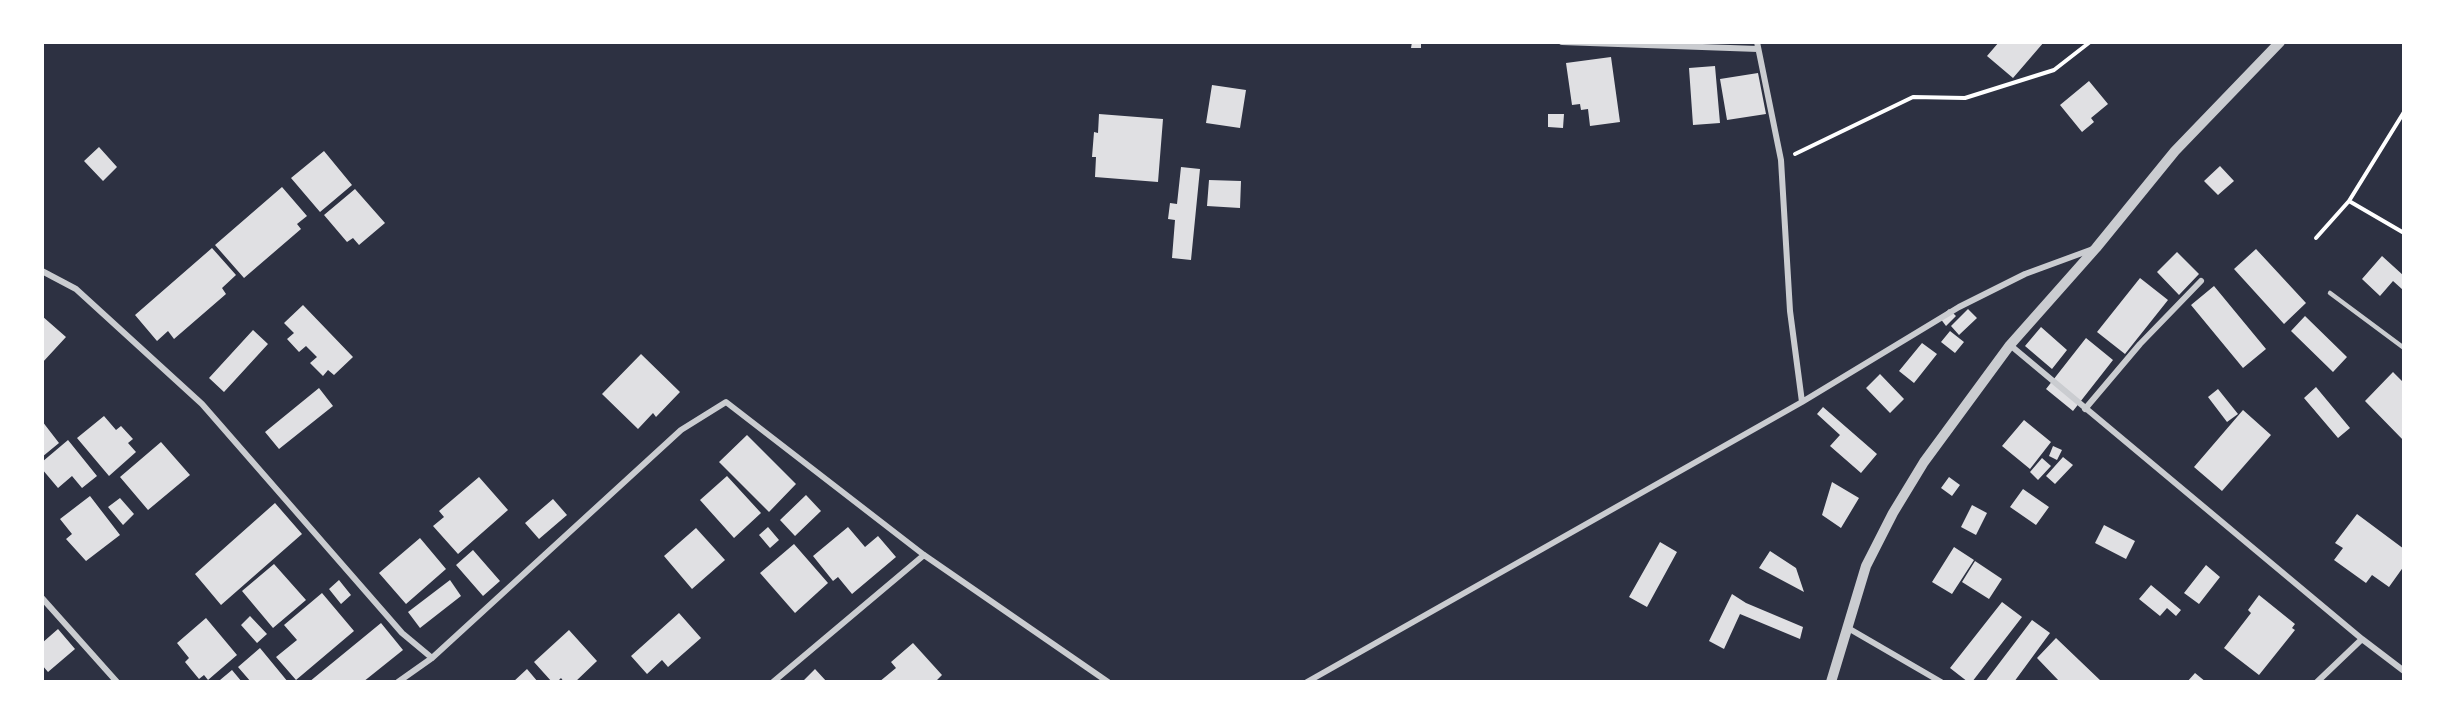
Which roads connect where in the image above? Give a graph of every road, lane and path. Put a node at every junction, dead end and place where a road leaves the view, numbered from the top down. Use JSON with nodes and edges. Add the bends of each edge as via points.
{"nodes":[{"id":1,"x":1562,"y":42,"type":"edge"},
{"id":2,"x":2090,"y":42,"type":"edge"},
{"id":3,"x":2280,"y":42,"type":"edge"},
{"id":4,"x":1758,"y":45,"type":"edge"},
{"id":5,"x":2404,"y":112,"type":"edge"},
{"id":6,"x":1781,"y":160,"type":"junction"},
{"id":7,"x":2349,"y":201,"type":"junction"},
{"id":8,"x":2404,"y":233,"type":"edge"},
{"id":9,"x":2316,"y":238,"type":"dead end"},
{"id":10,"x":2096,"y":248,"type":"junction"},
{"id":11,"x":42,"y":271,"type":"edge"},
{"id":12,"x":2201,"y":280,"type":"dead end"},
{"id":13,"x":2330,"y":293,"type":"dead end"},
{"id":14,"x":2010,"y":345,"type":"junction"},
{"id":15,"x":2404,"y":348,"type":"edge"},
{"id":16,"x":1802,"y":402,"type":"junction"},
{"id":17,"x":2085,"y":409,"type":"junction"},
{"id":18,"x":924,"y":555,"type":"junction"},
{"id":19,"x":42,"y":598,"type":"edge"},
{"id":20,"x":1848,"y":628,"type":"junction"},
{"id":21,"x":2362,"y":639,"type":"junction"},
{"id":22,"x":432,"y":658,"type":"junction"},
{"id":23,"x":2404,"y":671,"type":"edge"},
{"id":24,"x":117,"y":682,"type":"edge"},
{"id":25,"x":398,"y":682,"type":"edge"},
{"id":26,"x":773,"y":682,"type":"edge"},
{"id":27,"x":1108,"y":682,"type":"edge"},
{"id":28,"x":1307,"y":682,"type":"edge"},
{"id":29,"x":1831,"y":682,"type":"edge"},
{"id":30,"x":1941,"y":682,"type":"edge"},
{"id":31,"x":2317,"y":682,"type":"edge"}],
"edges":[{"from":1,"to":4,"type":"street"},
{"from":2,"to":6,"type":"path","via":[[2054,70],[1965,98],[1913,97]]},
{"from":3,"to":10,"type":"street","via":[[2175,151]]},
{"from":4,"to":6,"type":"street"},
{"from":5,"to":7,"type":"path"},
{"from":6,"to":16,"type":"street","via":[[1790,311]]},
{"from":7,"to":8,"type":"path"},
{"from":7,"to":9,"type":"path"},
{"from":10,"to":14,"type":"street"},
{"from":10,"to":16,"type":"street","via":[[1988,291]]},
{"from":11,"to":22,"type":"street","via":[[76,289],[202,404],[402,633]]},
{"from":12,"to":17,"type":"street"},
{"from":13,"to":15,"type":"lane"},
{"from":14,"to":17,"type":"street"},
{"from":14,"to":20,"type":"street","via":[[1924,462],[1893,513],[1866,566]]},
{"from":16,"to":28,"type":"street"},
{"from":17,"to":21,"type":"street"},
{"from":18,"to":22,"type":"street","via":[[726,402],[681,430]]},
{"from":18,"to":26,"type":"street"},
{"from":18,"to":27,"type":"street"},
{"from":19,"to":24,"type":"street"},
{"from":20,"to":29,"type":"street"},
{"from":20,"to":30,"type":"street"},
{"from":21,"to":23,"type":"street"},
{"from":21,"to":31,"type":"street"},
{"from":22,"to":25,"type":"street"}]}
